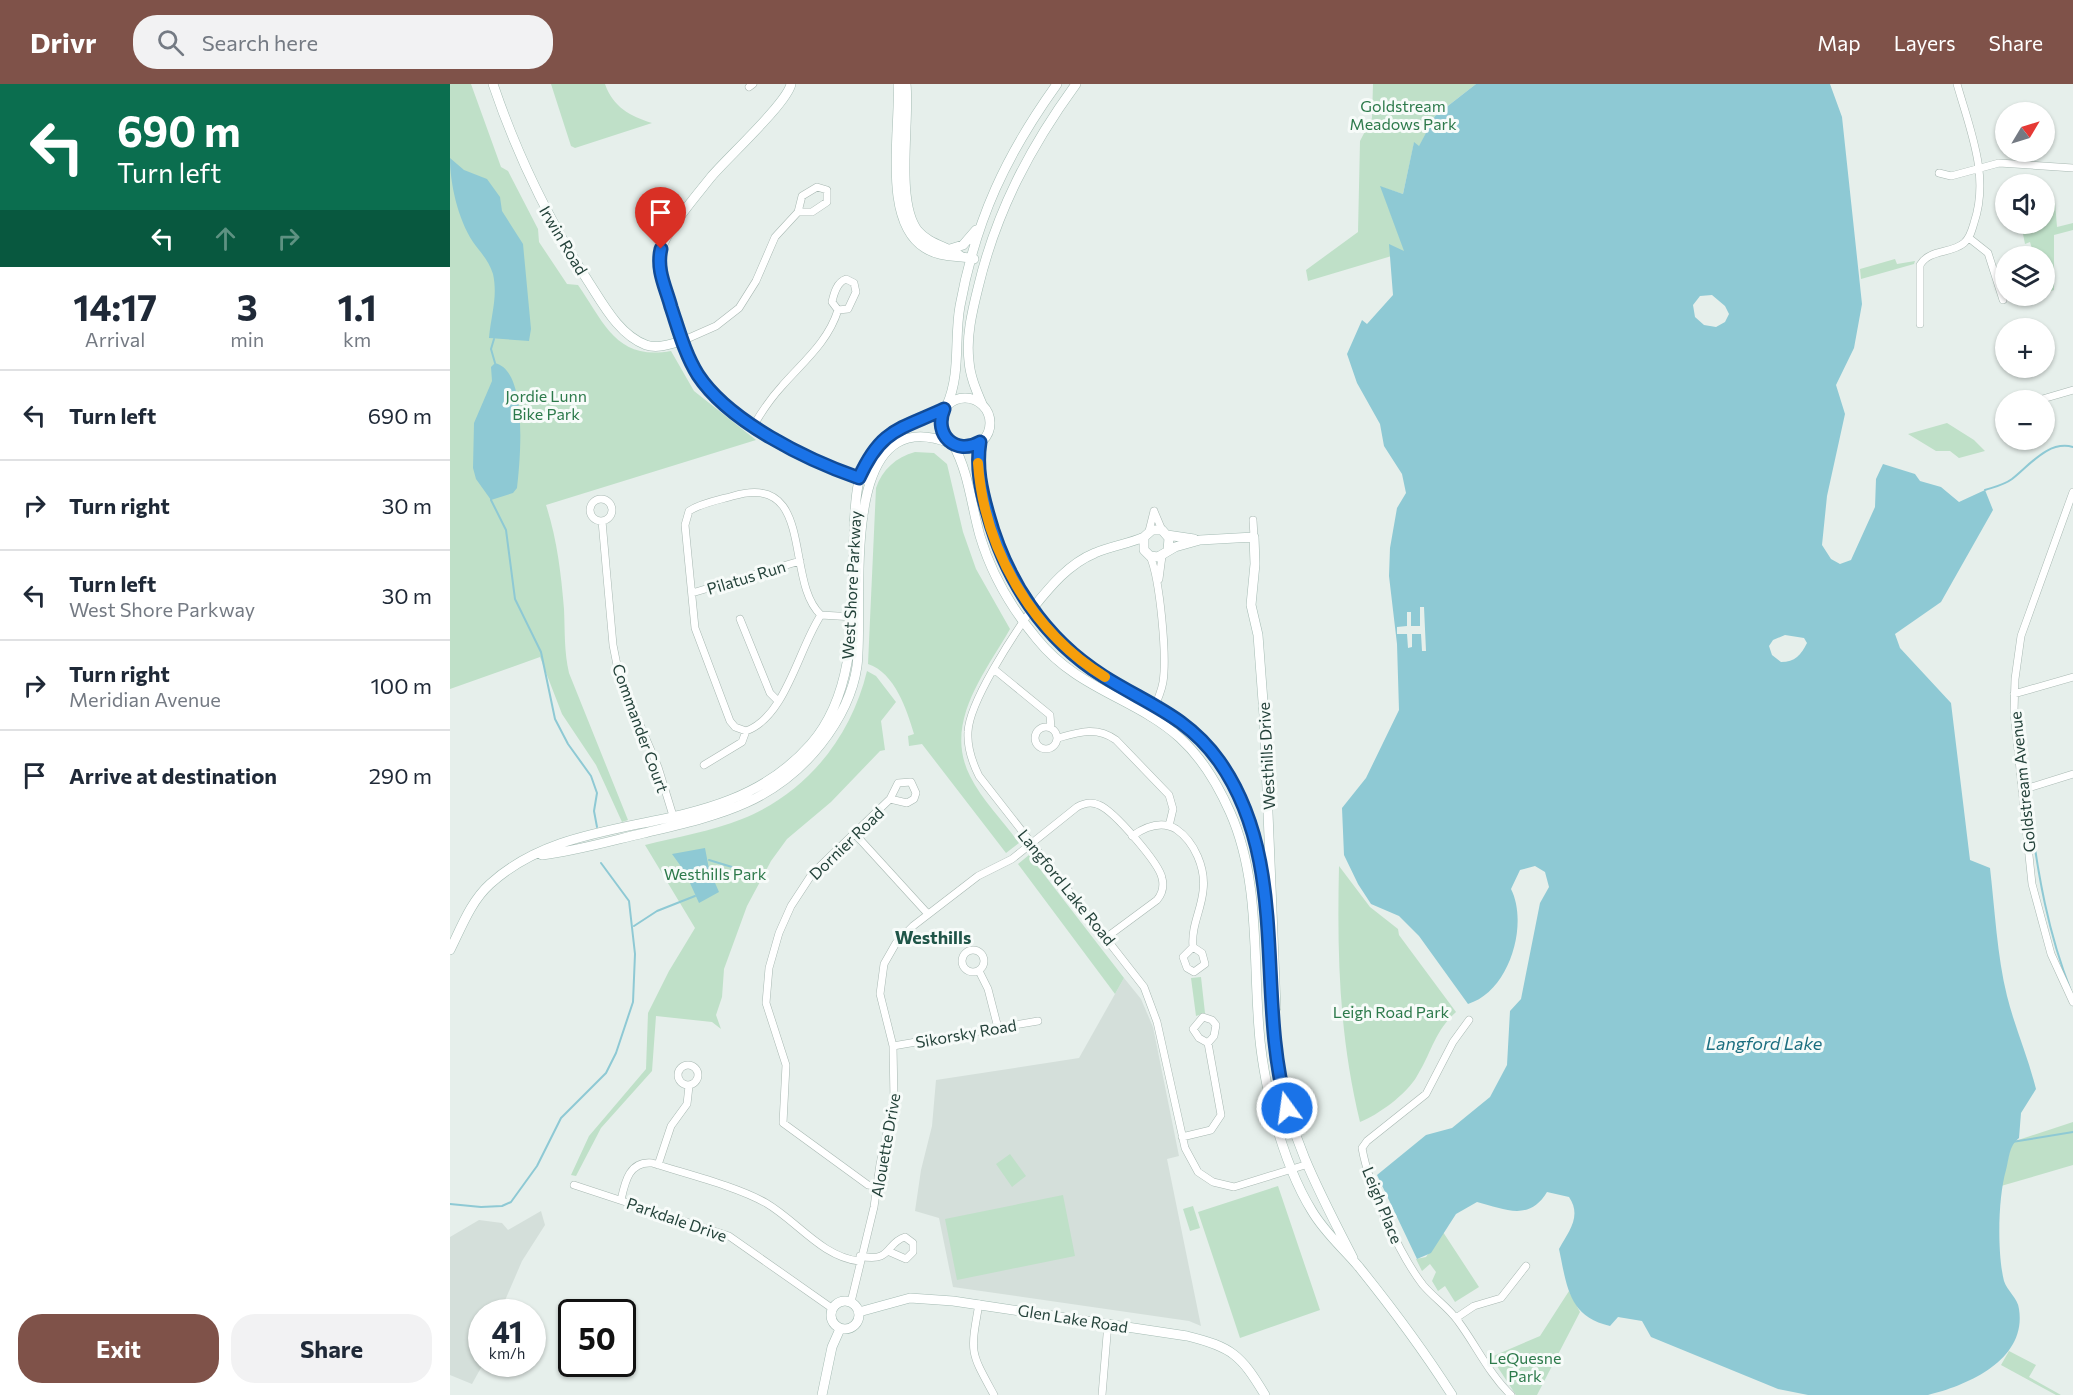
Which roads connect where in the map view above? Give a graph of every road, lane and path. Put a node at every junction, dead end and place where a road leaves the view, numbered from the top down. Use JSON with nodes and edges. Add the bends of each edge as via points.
{"nodes":[{"id":1,"x":493,"y":84,"type":"edge"},
{"id":2,"x":791,"y":84,"type":"edge"},
{"id":3,"x":898,"y":84,"type":"edge"},
{"id":4,"x":906,"y":84,"type":"edge"},
{"id":5,"x":1057,"y":84,"type":"edge"},
{"id":6,"x":1076,"y":84,"type":"edge"},
{"id":7,"x":1957,"y":84,"type":"edge"},
{"id":8,"x":1980,"y":167,"type":"junction"},
{"id":9,"x":2073,"y":168,"type":"edge"},
{"id":10,"x":1938,"y":173,"type":"dead end"},
{"id":11,"x":798,"y":212,"type":"junction"},
{"id":12,"x":980,"y":226,"type":"junction"},
{"id":13,"x":1969,"y":238,"type":"junction"},
{"id":14,"x":948,"y":249,"type":"junction"},
{"id":15,"x":966,"y":258,"type":"junction"},
{"id":16,"x":985,"y":262,"type":"junction"},
{"id":17,"x":1995,"y":275,"type":"edge"},
{"id":18,"x":838,"y":310,"type":"junction"},
{"id":19,"x":1920,"y":324,"type":"dead end"},
{"id":20,"x":681,"y":341,"type":"junction"},
{"id":21,"x":2073,"y":390,"type":"edge"},
{"id":22,"x":2055,"y":395,"type":"edge"},
{"id":23,"x":982,"y":404,"type":"junction"},
{"id":24,"x":945,"y":407,"type":"junction"},
{"id":25,"x":754,"y":425,"type":"junction"},
{"id":26,"x":980,"y":442,"type":"junction"},
{"id":27,"x":951,"y":444,"type":"junction"},
{"id":28,"x":864,"y":480,"type":"junction"},
{"id":29,"x":2073,"y":492,"type":"edge"},
{"id":30,"x":1253,"y":520,"type":"dead end"},
{"id":31,"x":602,"y":521,"type":"dead end"},
{"id":32,"x":1165,"y":533,"type":"junction"},
{"id":33,"x":1146,"y":534,"type":"junction"},
{"id":34,"x":1254,"y":537,"type":"junction"},
{"id":35,"x":1200,"y":540,"type":"junction"},
{"id":36,"x":1118,"y":547,"type":"junction"},
{"id":37,"x":1147,"y":553,"type":"junction"},
{"id":38,"x":1165,"y":553,"type":"junction"},
{"id":39,"x":800,"y":561,"type":"junction"},
{"id":40,"x":1158,"y":581,"type":"junction"},
{"id":41,"x":692,"y":593,"type":"junction"},
{"id":42,"x":1032,"y":609,"type":"junction"},
{"id":43,"x":821,"y":615,"type":"junction"},
{"id":44,"x":855,"y":617,"type":"junction"},
{"id":45,"x":740,"y":619,"type":"dead end"},
{"id":46,"x":1023,"y":621,"type":"junction"},
{"id":47,"x":995,"y":670,"type":"junction"},
{"id":48,"x":2073,"y":677,"type":"edge"},
{"id":49,"x":2014,"y":694,"type":"junction"},
{"id":50,"x":778,"y":701,"type":"junction"},
{"id":51,"x":1155,"y":704,"type":"junction"},
{"id":52,"x":1150,"y":717,"type":"junction"},
{"id":53,"x":1052,"y":728,"type":"junction"},
{"id":54,"x":746,"y":731,"type":"junction"},
{"id":55,"x":1058,"y":738,"type":"junction"},
{"id":56,"x":704,"y":765,"type":"dead end"},
{"id":57,"x":2073,"y":774,"type":"edge"},
{"id":58,"x":2022,"y":790,"type":"junction"},
{"id":59,"x":891,"y":799,"type":"dead end"},
{"id":60,"x":674,"y":821,"type":"junction"},
{"id":61,"x":1169,"y":826,"type":"junction"},
{"id":62,"x":855,"y":834,"type":"junction"},
{"id":63,"x":1132,"y":836,"type":"junction"},
{"id":64,"x":1031,"y":843,"type":"junction"},
{"id":65,"x":928,"y":914,"type":"junction"},
{"id":66,"x":1107,"y":937,"type":"junction"},
{"id":67,"x":1193,"y":946,"type":"dead end"},
{"id":68,"x":450,"y":950,"type":"edge"},
{"id":69,"x":979,"y":971,"type":"dead end"},
{"id":70,"x":2073,"y":1002,"type":"edge"},
{"id":71,"x":1469,"y":1020,"type":"dead end"},
{"id":72,"x":1038,"y":1021,"type":"dead end"},
{"id":73,"x":998,"y":1028,"type":"junction"},
{"id":74,"x":1273,"y":1028,"type":"junction"},
{"id":75,"x":1208,"y":1043,"type":"dead end"},
{"id":76,"x":893,"y":1046,"type":"junction"},
{"id":77,"x":689,"y":1086,"type":"dead end"},
{"id":78,"x":1182,"y":1137,"type":"junction"},
{"id":79,"x":658,"y":1165,"type":"junction"},
{"id":80,"x":1305,"y":1165,"type":"junction"},
{"id":81,"x":1291,"y":1170,"type":"junction"},
{"id":82,"x":574,"y":1185,"type":"dead end"},
{"id":83,"x":876,"y":1186,"type":"junction"},
{"id":84,"x":621,"y":1200,"type":"junction"},
{"id":85,"x":890,"y":1252,"type":"dead end"},
{"id":86,"x":860,"y":1258,"type":"junction"},
{"id":87,"x":1357,"y":1265,"type":"junction"},
{"id":88,"x":1526,"y":1266,"type":"dead end"},
{"id":89,"x":851,"y":1302,"type":"junction"},
{"id":90,"x":979,"y":1304,"type":"junction"},
{"id":91,"x":832,"y":1309,"type":"junction"},
{"id":92,"x":859,"y":1312,"type":"junction"},
{"id":93,"x":1456,"y":1318,"type":"junction"},
{"id":94,"x":1108,"y":1323,"type":"junction"},
{"id":95,"x":840,"y":1329,"type":"junction"},
{"id":96,"x":822,"y":1395,"type":"edge"},
{"id":97,"x":994,"y":1395,"type":"edge"},
{"id":98,"x":1102,"y":1395,"type":"edge"},
{"id":99,"x":1265,"y":1395,"type":"edge"},
{"id":100,"x":1452,"y":1395,"type":"edge"},
{"id":101,"x":1511,"y":1395,"type":"edge"}],
"edges":[{"from":1,"to":20,"type":"main road","name":"Irwin Road","via":[[540,200],[608,312],[631,337],[648,345],[660,347]]},
{"from":2,"to":20,"type":"main road","via":[[784,100],[736,148],[700,192],[661,249],[659,267]]},
{"from":3,"to":15,"type":"main road","via":[[897,193],[901,215],[910,234],[924,247],[952,258]]},
{"from":4,"to":14,"type":"main road","via":[[907,208],[918,231]]},
{"from":5,"to":12,"type":"main road","via":[[1012,152]]},
{"from":6,"to":16,"type":"main road","via":[[1022,165]]},
{"from":7,"to":8,"type":"street"},
{"from":8,"to":9,"type":"street","via":[[2019,162]]},
{"from":8,"to":10,"type":"street","via":[[1950,176]]},
{"from":8,"to":13,"type":"street","via":[[1981,197]]},
{"from":11,"to":11,"type":"street","via":[[812,212],[825,204],[827,190],[817,187],[802,196]]},
{"from":11,"to":20,"type":"street","via":[[775,237],[739,308],[716,326]]},
{"from":12,"to":14,"type":"main road","via":[[963,245]]},
{"from":12,"to":15,"type":"main road"},
{"from":13,"to":17,"type":"street","via":[[1988,253]]},
{"from":13,"to":19,"type":"street","via":[[1958,247],[1923,260],[1919,272]]},
{"from":14,"to":15,"type":"main road"},
{"from":15,"to":16,"type":"main road"},
{"from":15,"to":24,"type":"main road","via":[[956,382]]},
{"from":16,"to":23,"type":"main road","via":[[968,348],[970,372]]},
{"from":18,"to":18,"type":"street","via":[[848,309],[855,292],[849,279],[840,282],[833,297]]},
{"from":18,"to":25,"type":"street","via":[[816,350],[781,387]]},
{"from":20,"to":25,"type":"main road","via":[[707,387]]},
{"from":21,"to":22,"type":"street"},
{"from":23,"to":24,"type":"main road","via":[[960,398]]},
{"from":23,"to":26,"type":"main road","via":[[990,425]]},
{"from":24,"to":27,"type":"main road","via":[[941,431]]},
{"from":24,"to":28,"type":"main road","name":"West Shore Parkway","via":[[883,438],[871,454]]},
{"from":25,"to":28,"type":"main road","via":[[812,460]]},
{"from":26,"to":27,"type":"main road","via":[[967,448]]},
{"from":26,"to":42,"type":"main road","via":[[979,473],[993,533],[1010,574]]},
{"from":27,"to":28,"type":"main road","name":"West Shore Parkway","via":[[925,436],[900,440]]},
{"from":27,"to":46,"type":"main road","via":[[966,474],[986,552]]},
{"from":28,"to":44,"type":"main road","name":"West Shore Parkway","via":[[855,501]]},
{"from":29,"to":49,"type":"street","name":"Goldstream Avenue","via":[[2026,620]]},
{"from":30,"to":34,"type":"street","name":"Westhills Drive"},
{"from":31,"to":60,"type":"street","name":"Commander Court","via":[[619,675],[658,767]]},
{"from":32,"to":33,"type":"main road","name":"Langford Lake Road"},
{"from":32,"to":33,"type":"street","via":[[1154,511]]},
{"from":32,"to":35,"type":"main road"},
{"from":32,"to":38,"type":"main road","via":[[1170,542]]},
{"from":33,"to":36,"type":"main road","name":"Langford Lake Road"},
{"from":33,"to":37,"type":"main road"},
{"from":34,"to":35,"type":"main road"},
{"from":34,"to":74,"type":"main road","name":"Westhills Drive","via":[[1251,605],[1258,635],[1264,715],[1277,995]]},
{"from":35,"to":38,"type":"main road"},
{"from":36,"to":37,"type":"main road","name":"Langford Lake Road"},
{"from":36,"to":42,"type":"main road","name":"Langford Lake Road","via":[[1094,553],[1072,566]]},
{"from":37,"to":38,"type":"main road","name":"Langford Lake Road"},
{"from":37,"to":40,"type":"street"},
{"from":38,"to":40,"type":"street"},
{"from":39,"to":41,"type":"street","name":"Pilatus Run"},
{"from":39,"to":41,"type":"street","via":[[793,524],[782,506],[759,493],[696,507],[687,515],[685,525]]},
{"from":39,"to":43,"type":"street","via":[[809,600]]},
{"from":40,"to":51,"type":"street","via":[[1164,674]]},
{"from":41,"to":54,"type":"street","via":[[699,644],[730,721]]},
{"from":42,"to":46,"type":"street","name":"Langford Lake Road"},
{"from":42,"to":51,"type":"main road","via":[[1082,661]]},
{"from":43,"to":44,"type":"street"},
{"from":43,"to":50,"type":"street","via":[[806,638],[797,666]]},
{"from":44,"to":60,"type":"main road","name":"West Shore Parkway","via":[[847,667],[835,706],[799,758],[746,795]]},
{"from":45,"to":50,"type":"street","via":[[770,693]]},
{"from":46,"to":47,"type":"street","name":"Langford Lake Road"},
{"from":46,"to":52,"type":"main road","via":[[1038,641],[1076,675]]},
{"from":47,"to":53,"type":"street","via":[[1050,715]]},
{"from":47,"to":64,"type":"street","name":"Langford Lake Road","via":[[972,713],[969,752],[980,776]]},
{"from":48,"to":49,"type":"street"},
{"from":49,"to":58,"type":"street","name":"Goldstream Avenue"},
{"from":50,"to":54,"type":"street","via":[[758,724]]},
{"from":51,"to":52,"type":"street"},
{"from":51,"to":74,"type":"main road","via":[[1205,742],[1244,808],[1265,892]]},
{"from":52,"to":81,"type":"main road","via":[[1180,738],[1201,760],[1231,814],[1241,844],[1252,904],[1258,1026],[1265,1080]]},
{"from":53,"to":55,"type":"street"},
{"from":53,"to":55,"type":"street","via":[[1038,729],[1036,742],[1047,749],[1055,746]]},
{"from":54,"to":56,"type":"street","via":[[742,742]]},
{"from":55,"to":61,"type":"street","via":[[1090,730],[1116,740],[1169,795],[1173,809]]},
{"from":57,"to":58,"type":"street"},
{"from":58,"to":70,"type":"street","name":"Goldstream Avenue","via":[[2040,921]]},
{"from":59,"to":62,"type":"street","name":"Dornier Road"},
{"from":60,"to":68,"type":"main road","name":"West Shore Parkway","via":[[584,848],[533,856],[512,867],[488,885]]},
{"from":61,"to":63,"type":"street","via":[[1152,825]]},
{"from":61,"to":67,"type":"street","via":[[1183,834],[1203,873]]},
{"from":62,"to":65,"type":"street"},
{"from":62,"to":83,"type":"street","name":"Dornier Road","via":[[822,863],[791,906],[772,956],[766,1003],[786,1065],[783,1123],[868,1185]]},
{"from":63,"to":64,"type":"street","name":"Alouette Drive","via":[[1104,807],[1089,803],[1077,807]]},
{"from":63,"to":66,"type":"street","name":"Alouette Drive","via":[[1160,872],[1162,889],[1157,900]]},
{"from":64,"to":65,"type":"street","name":"Alouette Drive"},
{"from":64,"to":66,"type":"street","name":"Langford Lake Road"},
{"from":65,"to":76,"type":"street","name":"Alouette Drive","via":[[889,952],[881,975],[880,994]]},
{"from":66,"to":78,"type":"street","name":"Langford Lake Road","via":[[1144,987],[1154,1010]]},
{"from":69,"to":73,"type":"street"},
{"from":71,"to":93,"type":"street","name":"Leigh Place","via":[[1426,1094],[1362,1148],[1372,1182],[1406,1260],[1424,1286]]},
{"from":72,"to":73,"type":"street","name":"Sikorsky Road"},
{"from":73,"to":76,"type":"street","name":"Sikorsky Road"},
{"from":74,"to":80,"type":"main road","via":[[1281,1088]]},
{"from":75,"to":78,"type":"street","via":[[1221,1115],[1211,1130]]},
{"from":76,"to":83,"type":"street","name":"Alouette Drive","via":[[894,1100]]},
{"from":77,"to":79,"type":"street","via":[[687,1104],[671,1126]]},
{"from":78,"to":81,"type":"street","name":"Langford Lake Road","via":[[1192,1165],[1205,1178],[1220,1185],[1242,1186]]},
{"from":79,"to":84,"type":"street","via":[[647,1162],[634,1167]]},
{"from":79,"to":86,"type":"street","via":[[755,1198],[834,1254]]},
{"from":80,"to":81,"type":"street","name":"Langford Lake Road"},
{"from":80,"to":87,"type":"main road"},
{"from":81,"to":87,"type":"main road","via":[[1322,1227]]},
{"from":82,"to":84,"type":"street","name":"Parkdale Drive"},
{"from":83,"to":86,"type":"street","name":"Alouette Drive"},
{"from":84,"to":91,"type":"street","name":"Parkdale Drive","via":[[738,1240]]},
{"from":85,"to":86,"type":"street"},
{"from":86,"to":89,"type":"street","name":"Alouette Drive"},
{"from":87,"to":100,"type":"main road"},
{"from":88,"to":93,"type":"street","via":[[1501,1298],[1474,1306]]},
{"from":89,"to":91,"type":"main road","via":[[841,1302]]},
{"from":89,"to":92,"type":"main road"},
{"from":90,"to":92,"type":"main road","name":"Glen Lake Road","via":[[910,1298]]},
{"from":90,"to":94,"type":"main road","name":"Glen Lake Road"},
{"from":90,"to":97,"type":"street","via":[[972,1347]]},
{"from":91,"to":95,"type":"main road","via":[[832,1322]]},
{"from":92,"to":95,"type":"main road","via":[[854,1327]]},
{"from":93,"to":101,"type":"street","name":"Leigh Place"},
{"from":94,"to":98,"type":"street"},
{"from":94,"to":99,"type":"main road","name":"Glen Lake Road","via":[[1187,1336],[1220,1346],[1243,1361]]},
{"from":95,"to":96,"type":"main road"}]}
